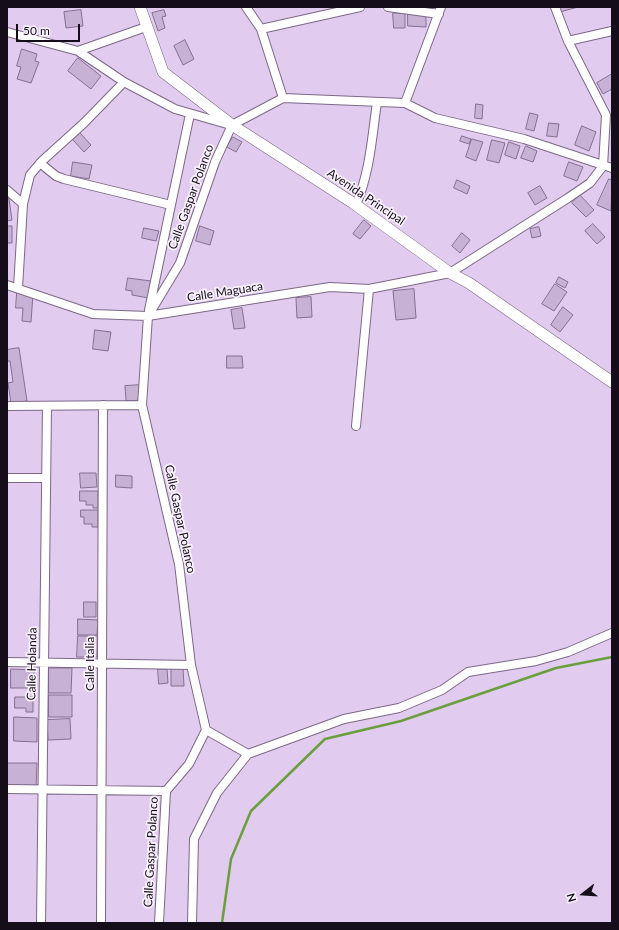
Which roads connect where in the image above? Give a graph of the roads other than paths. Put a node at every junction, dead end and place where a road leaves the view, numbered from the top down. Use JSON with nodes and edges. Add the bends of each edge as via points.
{"nodes":[{"id":1,"x":246,"y":7,"type":"edge"},
{"id":2,"x":360,"y":7,"type":"edge"},
{"id":3,"x":388,"y":7,"type":"edge"},
{"id":4,"x":554,"y":7,"type":"edge"},
{"id":5,"x":143,"y":8,"type":"edge"},
{"id":6,"x":440,"y":10,"type":"edge"},
{"id":7,"x":146,"y":27,"type":"junction"},
{"id":8,"x":261,"y":28,"type":"junction"},
{"id":9,"x":612,"y":31,"type":"edge"},
{"id":10,"x":7,"y":32,"type":"edge"},
{"id":11,"x":568,"y":41,"type":"junction"},
{"id":12,"x":78,"y":51,"type":"junction"},
{"id":13,"x":124,"y":82,"type":"junction"},
{"id":14,"x":283,"y":98,"type":"junction"},
{"id":15,"x":377,"y":102,"type":"junction"},
{"id":16,"x":405,"y":102,"type":"junction"},
{"id":17,"x":190,"y":114,"type":"junction"},
{"id":18,"x":606,"y":115,"type":"junction"},
{"id":19,"x":612,"y":123,"type":"edge"},
{"id":20,"x":232,"y":125,"type":"junction"},
{"id":21,"x":40,"y":164,"type":"junction"},
{"id":22,"x":603,"y":166,"type":"junction"},
{"id":23,"x":612,"y":168,"type":"edge"},
{"id":24,"x":7,"y":190,"type":"edge"},
{"id":25,"x":23,"y":204,"type":"junction"},
{"id":26,"x":171,"y":205,"type":"junction"},
{"id":27,"x":356,"y":205,"type":"junction"},
{"id":28,"x":450,"y":273,"type":"junction"},
{"id":29,"x":7,"y":285,"type":"edge"},
{"id":30,"x":18,"y":288,"type":"junction"},
{"id":31,"x":369,"y":289,"type":"junction"},
{"id":32,"x":148,"y":316,"type":"junction"},
{"id":33,"x":612,"y":382,"type":"edge"},
{"id":34,"x":103,"y":405,"type":"junction"},
{"id":35,"x":142,"y":405,"type":"junction"},
{"id":36,"x":7,"y":406,"type":"edge"},
{"id":37,"x":46,"y":406,"type":"junction"},
{"id":38,"x":356,"y":426,"type":"dead end"},
{"id":39,"x":7,"y":478,"type":"edge"},
{"id":40,"x":46,"y":478,"type":"junction"},
{"id":41,"x":612,"y":633,"type":"edge"},
{"id":42,"x":7,"y":662,"type":"edge"},
{"id":43,"x":44,"y":663,"type":"junction"},
{"id":44,"x":102,"y":664,"type":"junction"},
{"id":45,"x":191,"y":665,"type":"junction"},
{"id":46,"x":206,"y":730,"type":"junction"},
{"id":47,"x":248,"y":754,"type":"junction"},
{"id":48,"x":7,"y":789,"type":"edge"},
{"id":49,"x":43,"y":790,"type":"junction"},
{"id":50,"x":102,"y":790,"type":"junction"},
{"id":51,"x":166,"y":791,"type":"junction"},
{"id":52,"x":41,"y":923,"type":"edge"},
{"id":53,"x":101,"y":923,"type":"edge"},
{"id":54,"x":159,"y":923,"type":"edge"},
{"id":55,"x":192,"y":923,"type":"edge"}],
"edges":[{"from":1,"to":8,"type":"street"},
{"from":2,"to":8,"type":"street"},
{"from":3,"to":6,"type":"street"},
{"from":4,"to":11,"type":"street"},
{"from":5,"to":7,"type":"main road","name":"Avenida Principal"},
{"from":6,"to":16,"type":"street"},
{"from":7,"to":12,"type":"street"},
{"from":7,"to":20,"type":"main road","name":"Avenida Principal","via":[[163,72]]},
{"from":8,"to":14,"type":"street"},
{"from":9,"to":11,"type":"street"},
{"from":10,"to":12,"type":"street"},
{"from":11,"to":18,"type":"street"},
{"from":12,"to":13,"type":"street"},
{"from":13,"to":17,"type":"street","via":[[175,109]]},
{"from":13,"to":21,"type":"street"},
{"from":14,"to":15,"type":"street"},
{"from":14,"to":20,"type":"street"},
{"from":15,"to":16,"type":"street"},
{"from":15,"to":27,"type":"street","via":[[369,163]]},
{"from":16,"to":22,"type":"street","via":[[435,118],[524,138]]},
{"from":17,"to":20,"type":"street"},
{"from":17,"to":26,"type":"street"},
{"from":18,"to":19,"type":"street"},
{"from":18,"to":22,"type":"street"},
{"from":20,"to":27,"type":"main road","name":"Avenida Principal"},
{"from":20,"to":32,"type":"street","name":"Calle Gaspar Polanco","via":[[215,162],[180,263]]},
{"from":21,"to":25,"type":"street","via":[[30,175]]},
{"from":21,"to":26,"type":"street","via":[[64,179]]},
{"from":22,"to":23,"type":"street"},
{"from":22,"to":28,"type":"street","via":[[590,183]]},
{"from":24,"to":25,"type":"street"},
{"from":25,"to":30,"type":"street"},
{"from":26,"to":32,"type":"street"},
{"from":27,"to":28,"type":"main road","name":"Avenida Principal"},
{"from":28,"to":31,"type":"street","name":"Calle Maguaca"},
{"from":28,"to":33,"type":"main road","name":"Avenida Principal"},
{"from":29,"to":30,"type":"street","name":"Calle Maguaca"},
{"from":30,"to":32,"type":"street","name":"Calle Maguaca","via":[[93,314]]},
{"from":31,"to":32,"type":"street","name":"Calle Maguaca","via":[[330,288]]},
{"from":31,"to":38,"type":"street"},
{"from":32,"to":35,"type":"street","name":"Calle Gaspar Polanco"},
{"from":34,"to":35,"type":"street"},
{"from":34,"to":37,"type":"street"},
{"from":34,"to":44,"type":"street","name":"Calle Italia"},
{"from":35,"to":45,"type":"street","name":"Calle Gaspar Polanco","via":[[179,564]]},
{"from":36,"to":37,"type":"street"},
{"from":37,"to":40,"type":"street","name":"Calle Holanda"},
{"from":39,"to":40,"type":"street"},
{"from":40,"to":43,"type":"street","name":"Calle Holanda"},
{"from":41,"to":47,"type":"street","via":[[568,652],[468,672],[442,690],[399,708],[344,719]]},
{"from":42,"to":43,"type":"street"},
{"from":43,"to":44,"type":"street"},
{"from":43,"to":49,"type":"street","name":"Calle Holanda"},
{"from":44,"to":45,"type":"street"},
{"from":44,"to":50,"type":"street","name":"Calle Italia"},
{"from":45,"to":46,"type":"street","name":"Calle Gaspar Polanco"},
{"from":46,"to":47,"type":"street"},
{"from":46,"to":51,"type":"street","name":"Calle Gaspar Polanco","via":[[189,764]]},
{"from":47,"to":55,"type":"street","via":[[217,793],[194,839]]},
{"from":48,"to":49,"type":"street"},
{"from":49,"to":50,"type":"street"},
{"from":49,"to":52,"type":"street","name":"Calle Holanda"},
{"from":50,"to":51,"type":"street"},
{"from":50,"to":53,"type":"street","name":"Calle Italia"},
{"from":51,"to":54,"type":"street","name":"Calle Gaspar Polanco"}]}
